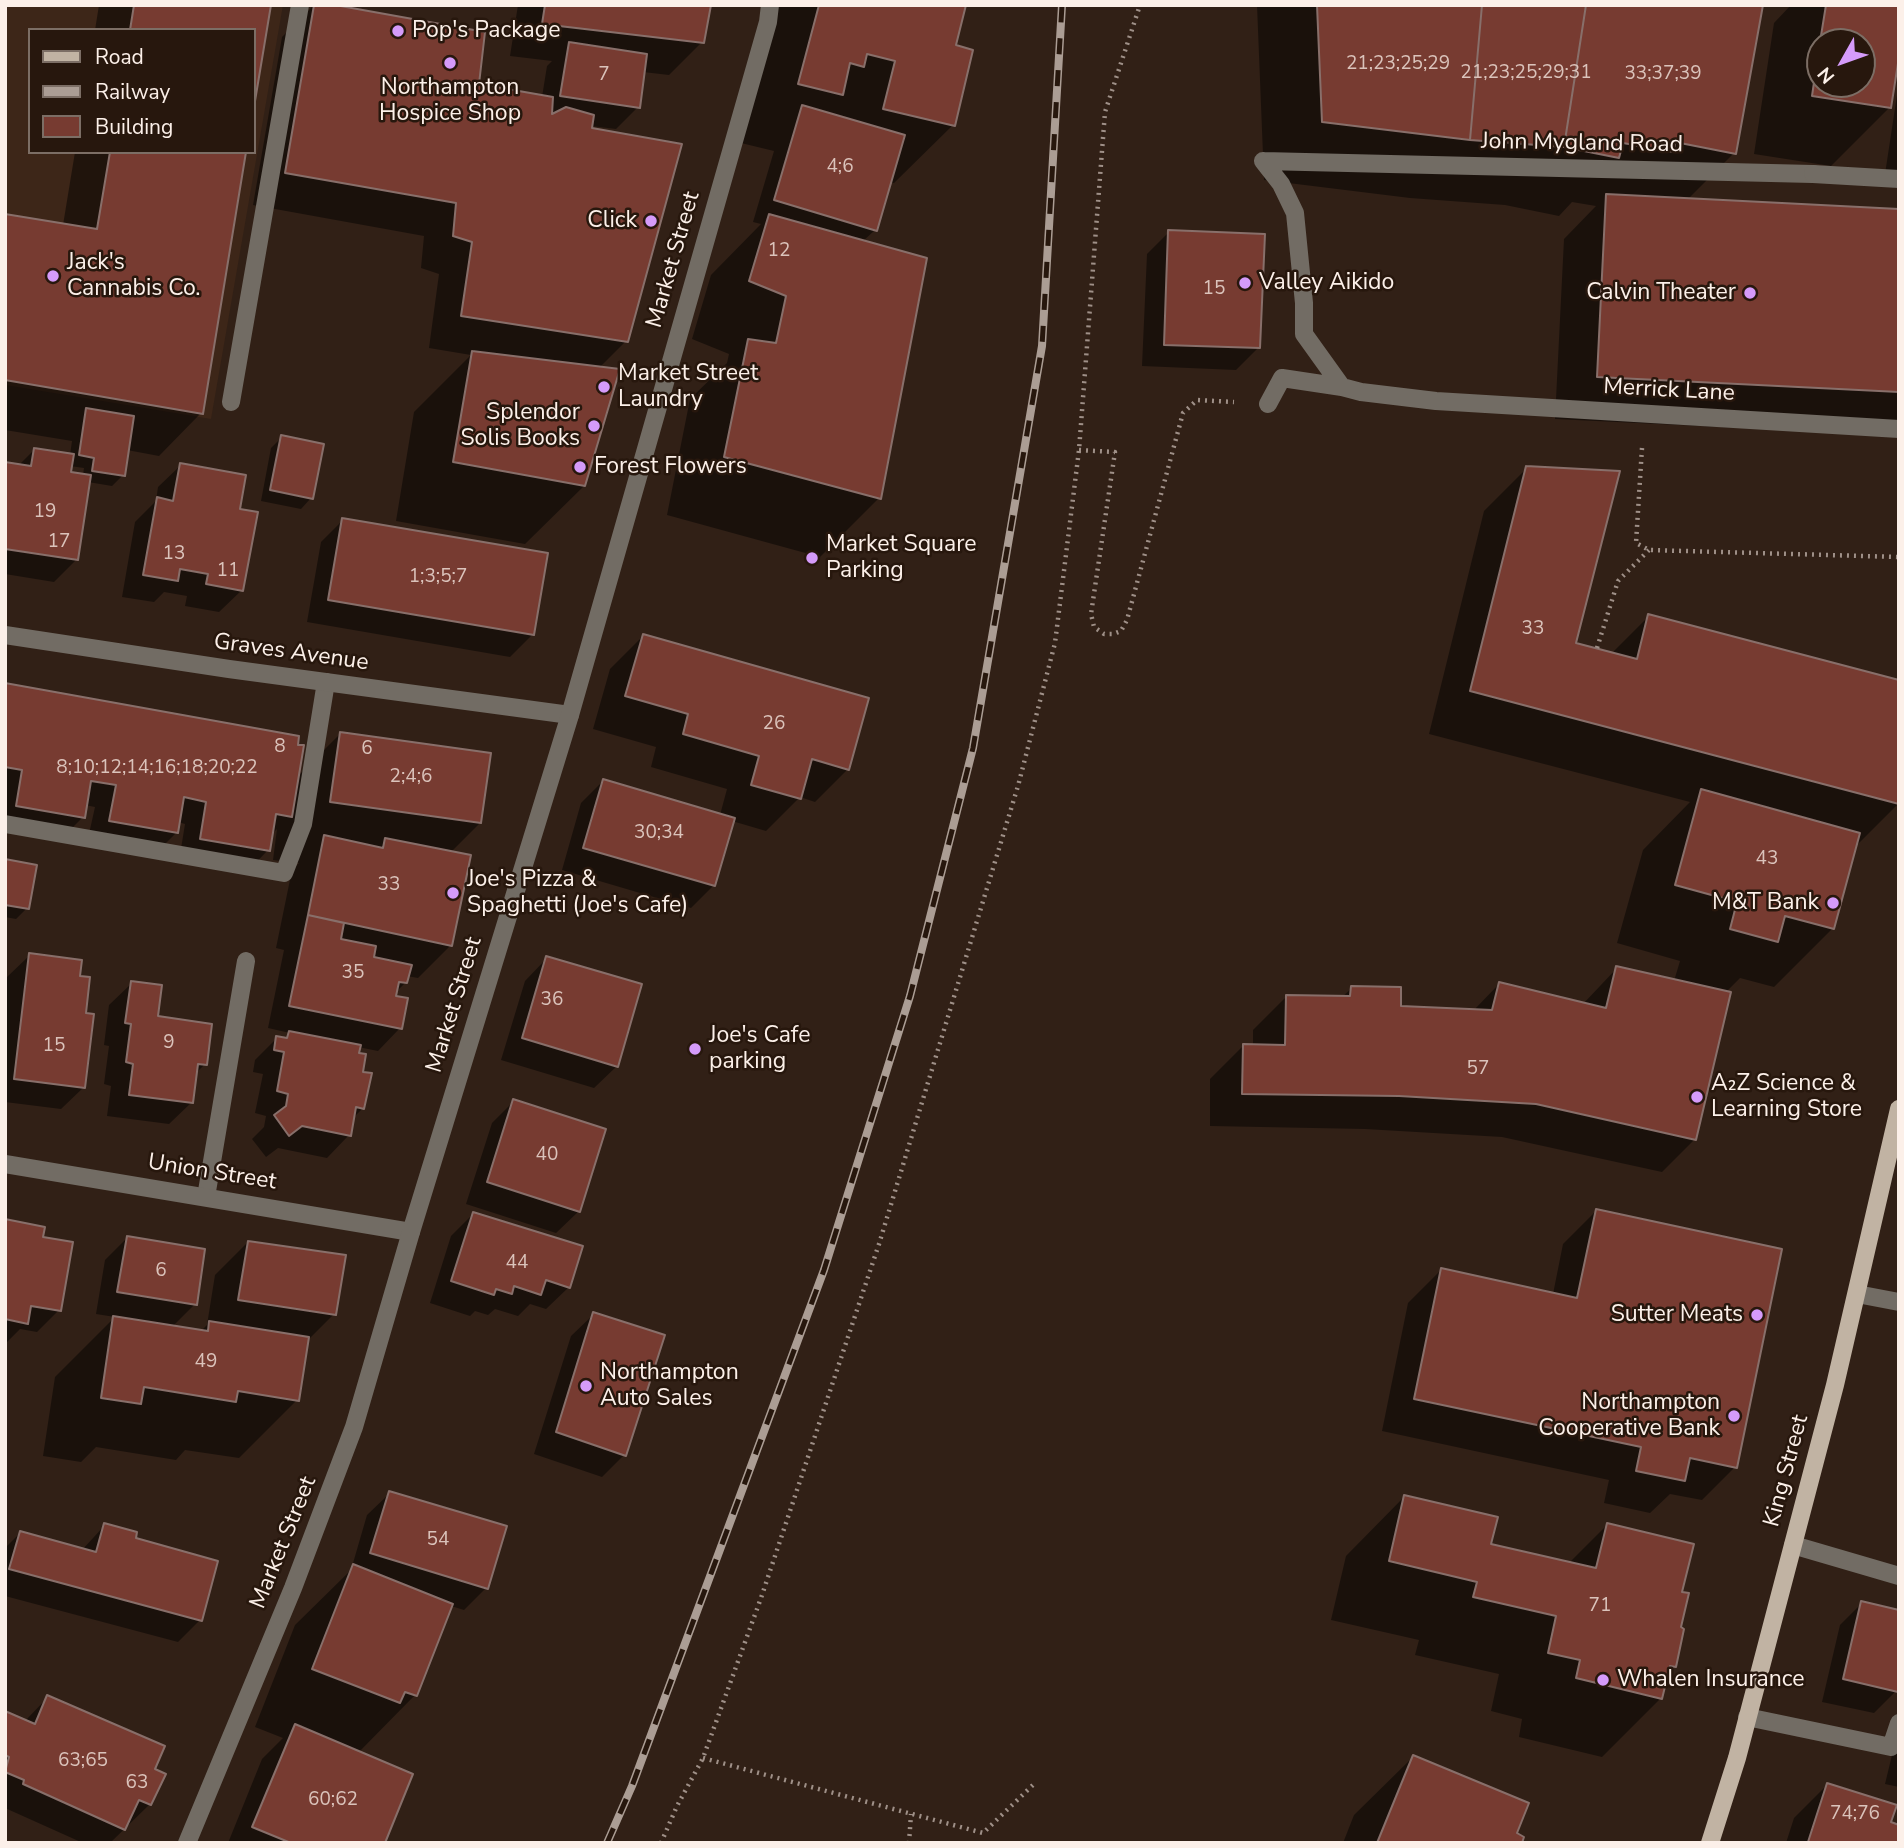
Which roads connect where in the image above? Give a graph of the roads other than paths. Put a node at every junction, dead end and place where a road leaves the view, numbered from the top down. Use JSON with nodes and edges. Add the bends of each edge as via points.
{"nodes":[{"id":1,"x":300,"y":5,"type":"edge"},
{"id":2,"x":770,"y":5,"type":"edge"},
{"id":3,"x":1899,"y":179,"type":"edge"},
{"id":4,"x":1342,"y":387,"type":"junction"},
{"id":5,"x":231,"y":402,"type":"dead end"},
{"id":6,"x":1268,"y":404,"type":"road end"},
{"id":7,"x":1899,"y":429,"type":"edge"},
{"id":8,"x":5,"y":635,"type":"edge"},
{"id":9,"x":326,"y":682,"type":"junction"},
{"id":10,"x":570,"y":715,"type":"junction"},
{"id":11,"x":5,"y":824,"type":"edge"},
{"id":12,"x":246,"y":961,"type":"dead end"},
{"id":13,"x":1899,"y":1109,"type":"edge"},
{"id":14,"x":5,"y":1164,"type":"edge"},
{"id":15,"x":206,"y":1197,"type":"junction"},
{"id":16,"x":411,"y":1232,"type":"junction"},
{"id":17,"x":1857,"y":1294,"type":"junction"},
{"id":18,"x":1899,"y":1303,"type":"edge"},
{"id":19,"x":1793,"y":1545,"type":"junction"},
{"id":20,"x":1899,"y":1576,"type":"edge"},
{"id":21,"x":1747,"y":1717,"type":"junction"},
{"id":22,"x":1899,"y":1723,"type":"edge"},
{"id":23,"x":187,"y":1843,"type":"edge"},
{"id":24,"x":1710,"y":1843,"type":"edge"}],
"edges":[{"from":1,"to":5,"type":"street"},
{"from":2,"to":10,"type":"street","name":"Market Street"},
{"from":3,"to":4,"type":"street","name":"John Mygland Road","via":[[1263,161],[1295,213],[1304,334]]},
{"from":4,"to":6,"type":"street","name":"Merrick Lane","via":[[1282,379]]},
{"from":4,"to":7,"type":"street","name":"Merrick Lane","via":[[1436,401]]},
{"from":8,"to":9,"type":"street","name":"Graves Avenue"},
{"from":9,"to":10,"type":"street","name":"Graves Avenue"},
{"from":9,"to":11,"type":"street","via":[[303,824],[284,873]]},
{"from":10,"to":16,"type":"street","name":"Market Street"},
{"from":12,"to":15,"type":"street"},
{"from":13,"to":17,"type":"main road","name":"King Street"},
{"from":14,"to":15,"type":"street","name":"Union Street"},
{"from":15,"to":16,"type":"street","name":"Union Street"},
{"from":16,"to":23,"type":"street","name":"Market Street","via":[[326,1507]]},
{"from":17,"to":18,"type":"street"},
{"from":17,"to":19,"type":"main road","name":"King Street"},
{"from":19,"to":20,"type":"street"},
{"from":19,"to":21,"type":"main road","name":"King Street"},
{"from":21,"to":22,"type":"street","via":[[1891,1748]]},
{"from":21,"to":24,"type":"main road","name":"King Street"}]}
